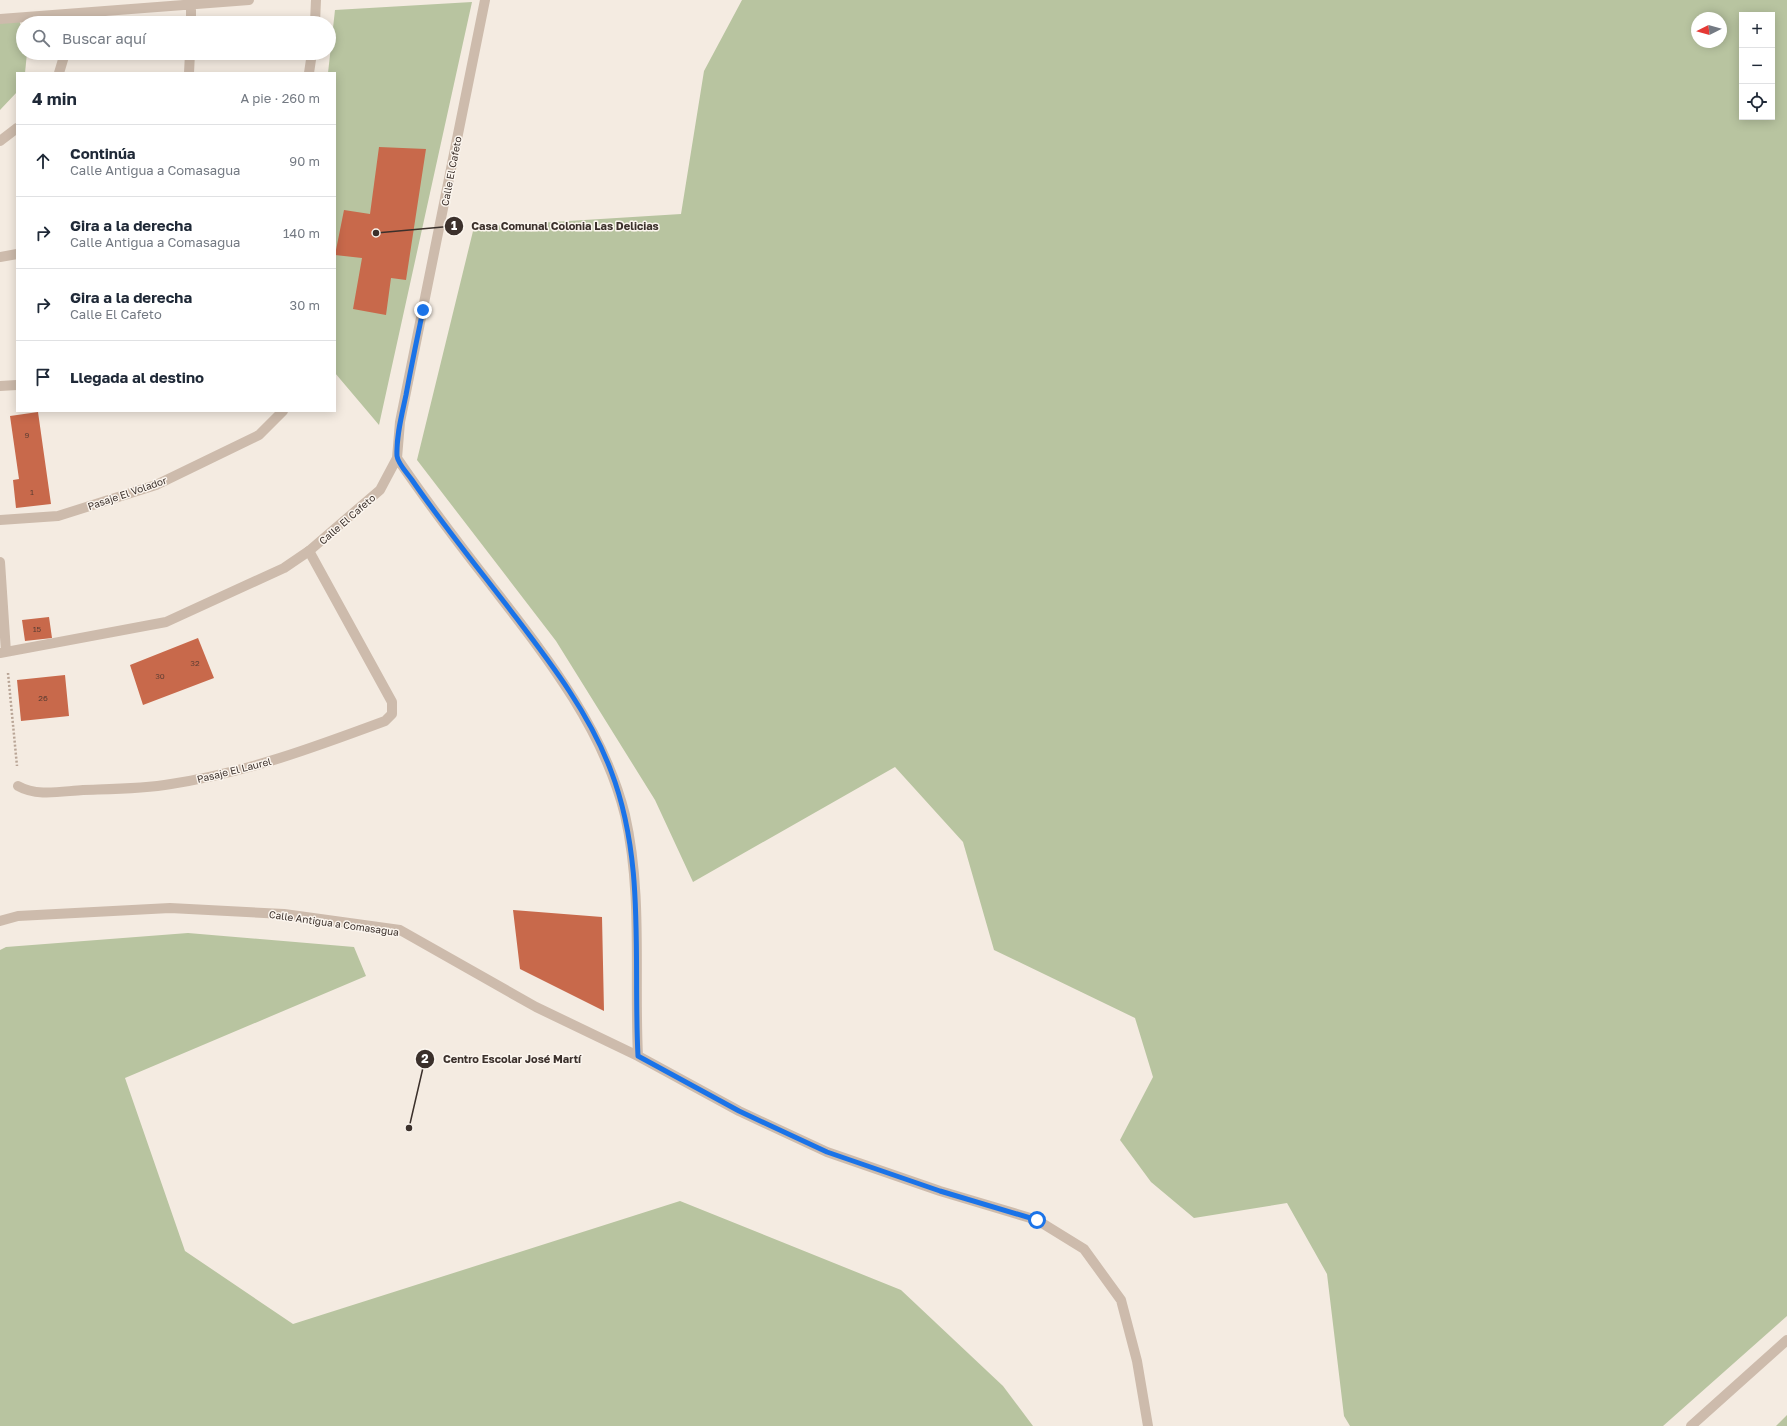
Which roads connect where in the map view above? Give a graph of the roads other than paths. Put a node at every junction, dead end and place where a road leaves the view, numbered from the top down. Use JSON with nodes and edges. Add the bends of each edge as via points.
{"nodes":[{"id":1,"x":249,"y":0,"type":"edge"},
{"id":2,"x":316,"y":0,"type":"edge"},
{"id":3,"x":485,"y":0,"type":"edge"},
{"id":4,"x":191,"y":4,"type":"junction"},
{"id":5,"x":83,"y":16,"type":"edge"},
{"id":6,"x":191,"y":16,"type":"edge"},
{"id":7,"x":315,"y":16,"type":"edge"},
{"id":8,"x":0,"y":19,"type":"edge"},
{"id":9,"x":16,"y":19,"type":"edge"},
{"id":10,"x":63,"y":60,"type":"edge"},
{"id":11,"x":190,"y":60,"type":"edge"},
{"id":12,"x":311,"y":60,"type":"edge"},
{"id":13,"x":59,"y":72,"type":"edge"},
{"id":14,"x":189,"y":72,"type":"edge"},
{"id":15,"x":309,"y":72,"type":"edge"},
{"id":16,"x":16,"y":129,"type":"edge"},
{"id":17,"x":0,"y":141,"type":"edge"},
{"id":18,"x":16,"y":254,"type":"edge"},
{"id":19,"x":0,"y":257,"type":"edge"},
{"id":20,"x":16,"y":385,"type":"edge"},
{"id":21,"x":0,"y":386,"type":"edge"},
{"id":22,"x":282,"y":412,"type":"edge"},
{"id":23,"x":397,"y":458,"type":"junction"},
{"id":24,"x":0,"y":520,"type":"edge"},
{"id":25,"x":309,"y":551,"type":"junction"},
{"id":26,"x":0,"y":562,"type":"edge"},
{"id":27,"x":3,"y":653,"type":"edge"},
{"id":28,"x":18,"y":786,"type":"road end"},
{"id":29,"x":0,"y":921,"type":"edge"},
{"id":30,"x":638,"y":1056,"type":"junction"},
{"id":31,"x":1787,"y":1340,"type":"edge"},
{"id":32,"x":1148,"y":1426,"type":"edge"},
{"id":33,"x":1691,"y":1426,"type":"edge"}],
"edges":[{"from":1,"to":4,"type":"street"},
{"from":2,"to":7,"type":"street"},
{"from":3,"to":23,"type":"street","name":"Calle El Cafeto","via":[[400,422]]},
{"from":4,"to":5,"type":"street"},
{"from":4,"to":6,"type":"street"},
{"from":8,"to":9,"type":"street"},
{"from":10,"to":13,"type":"street"},
{"from":11,"to":14,"type":"street"},
{"from":12,"to":15,"type":"street"},
{"from":16,"to":17,"type":"street"},
{"from":18,"to":19,"type":"street"},
{"from":20,"to":21,"type":"street"},
{"from":22,"to":24,"type":"street","name":"Pasaje El Volador","via":[[259,435],[156,485],[58,516]]},
{"from":23,"to":25,"type":"street","name":"Calle El Cafeto","via":[[380,490]]},
{"from":23,"to":30,"type":"street","via":[[433,510],[564,683],[588,722],[611,771],[625,816],[633,871],[637,920],[638,967],[635,1007]]},
{"from":25,"to":27,"type":"street","name":"Calle El Cafeto","via":[[284,568],[166,622]]},
{"from":25,"to":28,"type":"street","name":"Pasaje El Laurel","via":[[392,702],[392,714],[385,721],[271,761],[170,784],[50,792],[28,792]]},
{"from":26,"to":27,"type":"street"},
{"from":29,"to":30,"type":"street","name":"Calle Antigua a Comasagua","via":[[18,916],[170,908],[284,914],[400,930],[536,1007]]},
{"from":30,"to":32,"type":"street","name":"Calle Antigua a Comasagua","via":[[739,1111],[827,1152],[940,1191],[1037,1220],[1084,1249],[1122,1300],[1137,1361]]},
{"from":31,"to":33,"type":"street"}]}
